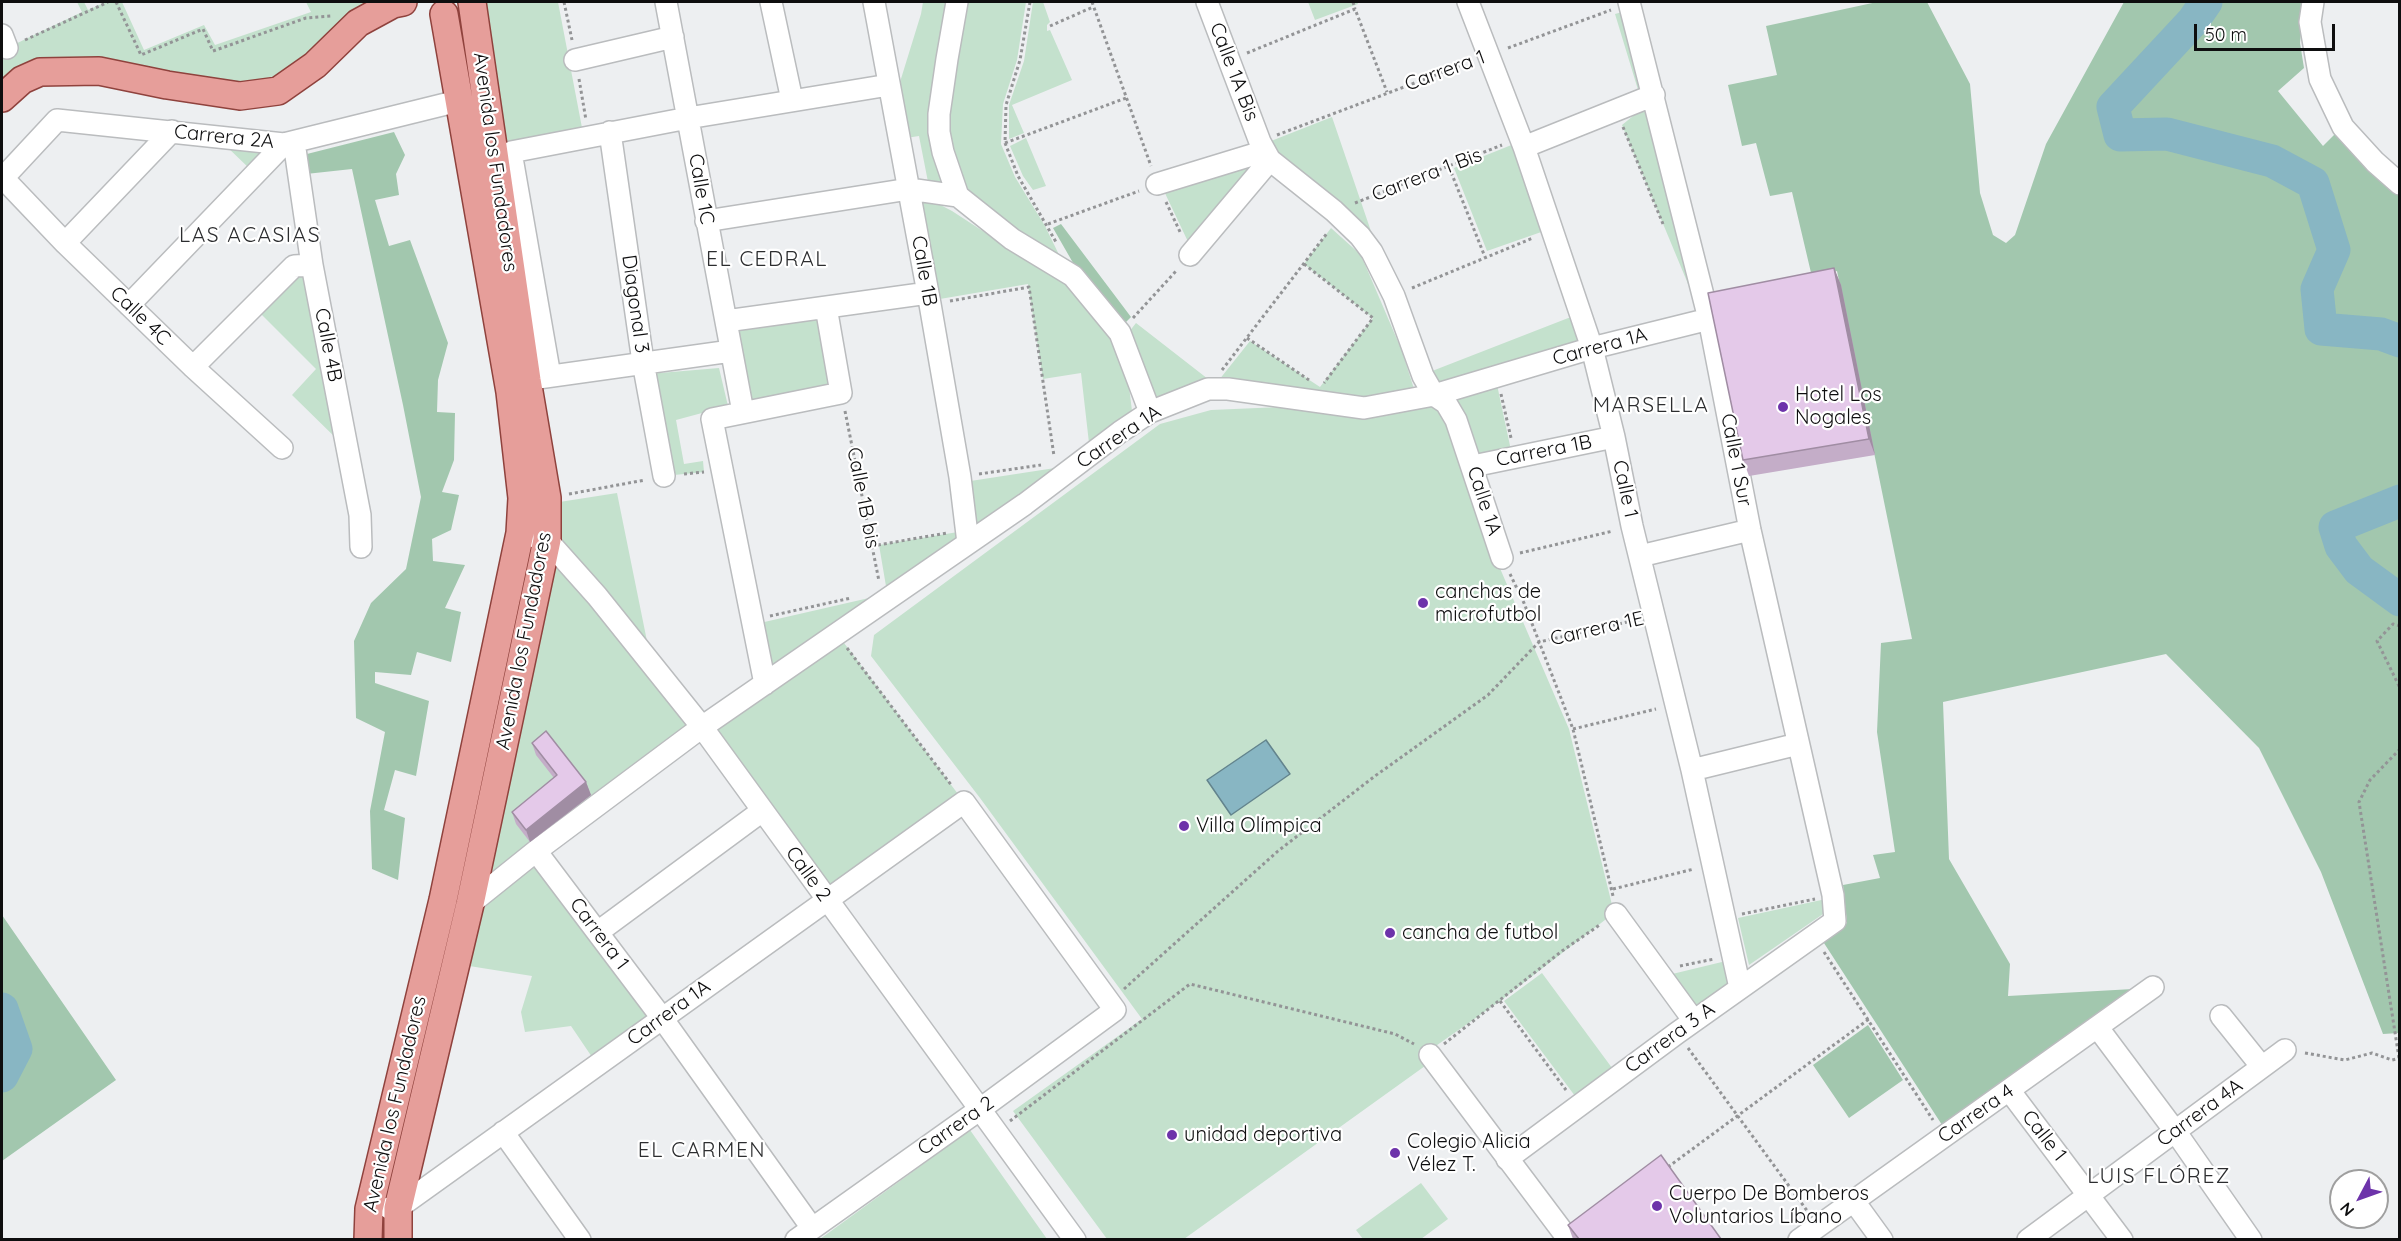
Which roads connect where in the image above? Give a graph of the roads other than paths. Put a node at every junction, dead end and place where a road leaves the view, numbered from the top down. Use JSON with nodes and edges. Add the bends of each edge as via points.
{"nodes":[{"id":1,"x":403,"y":2,"type":"edge"},
{"id":2,"x":471,"y":2,"type":"edge"},
{"id":3,"x":666,"y":2,"type":"edge"},
{"id":4,"x":771,"y":2,"type":"edge"},
{"id":5,"x":874,"y":2,"type":"edge"},
{"id":6,"x":957,"y":2,"type":"edge"},
{"id":7,"x":1207,"y":2,"type":"edge"},
{"id":8,"x":1468,"y":2,"type":"edge"},
{"id":9,"x":1630,"y":2,"type":"edge"},
{"id":10,"x":2313,"y":2,"type":"edge"},
{"id":11,"x":428,"y":5,"type":"edge"},
{"id":12,"x":673,"y":38,"type":"junction"},
{"id":13,"x":576,"y":60,"type":"dead end"},
{"id":14,"x":889,"y":85,"type":"junction"},
{"id":15,"x":1654,"y":95,"type":"junction"},
{"id":16,"x":2,"y":98,"type":"edge"},
{"id":17,"x":792,"y":100,"type":"junction"},
{"id":18,"x":458,"y":101,"type":"junction"},
{"id":19,"x":688,"y":118,"type":"junction"},
{"id":20,"x":172,"y":131,"type":"junction"},
{"id":21,"x":610,"y":132,"type":"junction"},
{"id":22,"x":1522,"y":142,"type":"junction"},
{"id":23,"x":289,"y":143,"type":"junction"},
{"id":24,"x":1265,"y":151,"type":"junction"},
{"id":25,"x":3,"y":178,"type":"joint"},
{"id":26,"x":1157,"y":184,"type":"road end"},
{"id":27,"x":2400,"y":184,"type":"edge"},
{"id":28,"x":909,"y":189,"type":"junction"},
{"id":29,"x":958,"y":196,"type":"junction"},
{"id":30,"x":706,"y":221,"type":"junction"},
{"id":31,"x":65,"y":243,"type":"junction"},
{"id":32,"x":1190,"y":255,"type":"road end"},
{"id":33,"x":312,"y":265,"type":"junction"},
{"id":34,"x":929,"y":299,"type":"junction"},
{"id":35,"x":129,"y":305,"type":"junction"},
{"id":36,"x":826,"y":307,"type":"junction"},
{"id":37,"x":1708,"y":319,"type":"junction"},
{"id":38,"x":726,"y":321,"type":"junction"},
{"id":39,"x":1592,"y":348,"type":"junction"},
{"id":40,"x":731,"y":351,"type":"junction"},
{"id":41,"x":643,"y":362,"type":"junction"},
{"id":42,"x":192,"y":367,"type":"junction"},
{"id":43,"x":539,"y":378,"type":"junction"},
{"id":44,"x":1434,"y":395,"type":"junction"},
{"id":45,"x":743,"y":412,"type":"junction"},
{"id":46,"x":1150,"y":412,"type":"junction"},
{"id":47,"x":1614,"y":437,"type":"junction"},
{"id":48,"x":282,"y":448,"type":"dead end"},
{"id":49,"x":1473,"y":466,"type":"junction"},
{"id":50,"x":664,"y":477,"type":"road end"},
{"id":51,"x":1750,"y":530,"type":"junction"},
{"id":52,"x":520,"y":532,"type":"junction"},
{"id":53,"x":967,"y":536,"type":"junction"},
{"id":54,"x":547,"y":540,"type":"junction"},
{"id":55,"x":361,"y":548,"type":"dead end"},
{"id":56,"x":1640,"y":556,"type":"junction"},
{"id":57,"x":1502,"y":558,"type":"road end"},
{"id":58,"x":765,"y":684,"type":"junction"},
{"id":59,"x":702,"y":727,"type":"junction"},
{"id":60,"x":1798,"y":744,"type":"junction"},
{"id":61,"x":1692,"y":770,"type":"junction"},
{"id":62,"x":762,"y":811,"type":"junction"},
{"id":63,"x":536,"y":851,"type":"junction"},
{"id":64,"x":826,"y":900,"type":"junction"},
{"id":65,"x":470,"y":904,"type":"junction"},
{"id":66,"x":1616,"y":914,"type":"road end"},
{"id":67,"x":1835,"y":921,"type":"joint"},
{"id":68,"x":598,"y":932,"type":"junction"},
{"id":69,"x":2153,"y":987,"type":"dead end"},
{"id":70,"x":1740,"y":988,"type":"junction"},
{"id":71,"x":1112,"y":1006,"type":"joint"},
{"id":72,"x":2221,"y":1016,"type":"dead end"},
{"id":73,"x":662,"y":1018,"type":"junction"},
{"id":74,"x":1685,"y":1027,"type":"junction"},
{"id":75,"x":2098,"y":1028,"type":"junction"},
{"id":76,"x":2285,"y":1050,"type":"road end"},
{"id":77,"x":1430,"y":1055,"type":"road end"},
{"id":78,"x":2262,"y":1067,"type":"junction"},
{"id":79,"x":2009,"y":1090,"type":"junction"},
{"id":80,"x":979,"y":1110,"type":"junction"},
{"id":81,"x":2175,"y":1131,"type":"junction"},
{"id":82,"x":503,"y":1132,"type":"junction"},
{"id":83,"x":1507,"y":1158,"type":"junction"},
{"id":84,"x":2090,"y":1195,"type":"junction"},
{"id":85,"x":1853,"y":1200,"type":"junction"},
{"id":86,"x":398,"y":1208,"type":"junction"},
{"id":87,"x":369,"y":1209,"type":"junction"},
{"id":88,"x":804,"y":1234,"type":"edge"},
{"id":89,"x":368,"y":1239,"type":"edge"},
{"id":90,"x":398,"y":1239,"type":"edge"},
{"id":91,"x":580,"y":1239,"type":"edge"},
{"id":92,"x":1075,"y":1239,"type":"edge"},
{"id":93,"x":1569,"y":1239,"type":"edge"},
{"id":94,"x":1799,"y":1239,"type":"edge"},
{"id":95,"x":1882,"y":1239,"type":"edge"},
{"id":96,"x":2028,"y":1239,"type":"edge"},
{"id":97,"x":2122,"y":1239,"type":"edge"},
{"id":98,"x":2251,"y":1239,"type":"edge"}],
"edges":[{"from":1,"to":16,"type":"main road","via":[[358,23],[315,65],[278,91],[240,96],[99,71],[40,72],[22,80]]},
{"from":2,"to":11,"type":"main road","via":[[460,12]]},
{"from":2,"to":43,"type":"main road","name":"Avenida los Fundadores"},
{"from":3,"to":12,"type":"street","name":"Calle 1C"},
{"from":4,"to":17,"type":"street"},
{"from":5,"to":14,"type":"street","name":"Calle 1B"},
{"from":6,"to":29,"type":"street","via":[[939,132]]},
{"from":7,"to":24,"type":"street","name":"Calle 1A Bis"},
{"from":8,"to":22,"type":"street","name":"Calle 1"},
{"from":9,"to":15,"type":"street","name":"Calle 1 Sur"},
{"from":10,"to":27,"type":"street","via":[[2310,22],[2320,79],[2343,127]]},
{"from":11,"to":18,"type":"main road","name":"Avenida los Fundadores"},
{"from":12,"to":13,"type":"street"},
{"from":12,"to":19,"type":"street","name":"Calle 1C"},
{"from":14,"to":17,"type":"street"},
{"from":14,"to":28,"type":"street","name":"Calle 1B"},
{"from":15,"to":22,"type":"street"},
{"from":15,"to":37,"type":"street","name":"Calle 1 Sur"},
{"from":17,"to":19,"type":"street"},
{"from":18,"to":23,"type":"street","name":"Carrera 2A"},
{"from":18,"to":52,"type":"main road","name":"Avenida los Fundadores","via":[[510,392],[522,498]]},
{"from":19,"to":21,"type":"street"},
{"from":19,"to":30,"type":"street","name":"Calle 1C"},
{"from":20,"to":23,"type":"street","name":"Carrera 2A"},
{"from":20,"to":25,"type":"street","name":"Carrera 2A","via":[[57,120]]},
{"from":20,"to":31,"type":"street"},
{"from":21,"to":41,"type":"street","name":"Diagonal 3"},
{"from":21,"to":43,"type":"street","via":[[511,152]]},
{"from":22,"to":39,"type":"street","name":"Calle 1"},
{"from":23,"to":33,"type":"street","name":"Calle 4B"},
{"from":23,"to":35,"type":"street"},
{"from":24,"to":26,"type":"street"},
{"from":24,"to":32,"type":"street"},
{"from":24,"to":44,"type":"street","name":"Calle 1A","via":[[1337,214],[1372,252]]},
{"from":25,"to":31,"type":"street","name":"Calle 4C"},
{"from":28,"to":29,"type":"street"},
{"from":28,"to":30,"type":"street"},
{"from":28,"to":34,"type":"street","name":"Calle 1B"},
{"from":29,"to":46,"type":"street","via":[[1012,239],[1073,276],[1120,333]]},
{"from":30,"to":38,"type":"street","name":"Calle 1C"},
{"from":31,"to":35,"type":"street","name":"Calle 4C"},
{"from":33,"to":42,"type":"street","via":[[294,266]]},
{"from":33,"to":55,"type":"street","name":"Calle 4B","via":[[360,515]]},
{"from":34,"to":36,"type":"street"},
{"from":34,"to":53,"type":"street","name":"Calle 1B"},
{"from":35,"to":42,"type":"street","name":"Calle 4C"},
{"from":36,"to":38,"type":"street"},
{"from":36,"to":45,"type":"street","via":[[841,393]]},
{"from":37,"to":39,"type":"street","name":"Carrera 1A"},
{"from":37,"to":51,"type":"street","name":"Calle 1 Sur"},
{"from":38,"to":40,"type":"street","name":"Calle 1C"},
{"from":39,"to":44,"type":"street","name":"Carrera 1A"},
{"from":39,"to":47,"type":"street","name":"Calle 1"},
{"from":40,"to":41,"type":"street"},
{"from":40,"to":45,"type":"street","name":"Calle 1C"},
{"from":41,"to":43,"type":"street"},
{"from":41,"to":50,"type":"street","name":"Diagonal 3"},
{"from":42,"to":48,"type":"street","name":"Calle 4C"},
{"from":43,"to":54,"type":"main road","name":"Avenida los Fundadores","via":[[548,498]]},
{"from":44,"to":46,"type":"street","name":"Carrera 1A","via":[[1364,408],[1208,389]]},
{"from":44,"to":49,"type":"street","name":"Calle 1A","via":[[1446,403],[1456,420]]},
{"from":45,"to":58,"type":"street","via":[[712,419]]},
{"from":46,"to":53,"type":"street","name":"Carrera 1A","via":[[1025,504]]},
{"from":47,"to":49,"type":"street","name":"Carrera 1B"},
{"from":47,"to":56,"type":"street","name":"Calle 1"},
{"from":49,"to":57,"type":"street","name":"Calle 1A"},
{"from":51,"to":56,"type":"street"},
{"from":51,"to":60,"type":"street","name":"Calle 1 Sur"},
{"from":52,"to":54,"type":"street"},
{"from":52,"to":87,"type":"main road","name":"Avenida los Fundadores","via":[[443,900]]},
{"from":53,"to":58,"type":"street","name":"Carrera 1A","via":[[884,603]]},
{"from":54,"to":59,"type":"street","name":"Calle 2"},
{"from":54,"to":65,"type":"main road","name":"Avenida los Fundadores"},
{"from":56,"to":61,"type":"street","name":"Calle 1"},
{"from":58,"to":59,"type":"street","name":"Carrera 1A"},
{"from":59,"to":62,"type":"street","name":"Calle 2"},
{"from":59,"to":63,"type":"street"},
{"from":60,"to":61,"type":"street"},
{"from":60,"to":67,"type":"street","name":"Calle 1 Sur","via":[[1833,895]]},
{"from":61,"to":70,"type":"street","name":"Calle 1"},
{"from":62,"to":64,"type":"street","name":"Calle 2"},
{"from":62,"to":68,"type":"street"},
{"from":63,"to":65,"type":"street"},
{"from":63,"to":68,"type":"street","name":"Carrera 1"},
{"from":64,"to":71,"type":"street","name":"Carrera 1A","via":[[964,802]]},
{"from":64,"to":73,"type":"street","name":"Carrera 1A"},
{"from":64,"to":80,"type":"street","name":"Calle 2"},
{"from":65,"to":86,"type":"main road","name":"Avenida los Fundadores"},
{"from":66,"to":74,"type":"street","via":[[1658,971]]},
{"from":67,"to":70,"type":"street","name":"Carrera 3 A"},
{"from":68,"to":73,"type":"street","name":"Carrera 1"},
{"from":69,"to":75,"type":"street","name":"Carrera 4"},
{"from":70,"to":74,"type":"street","name":"Carrera 3 A"},
{"from":71,"to":80,"type":"street","name":"Carrera 2"},
{"from":72,"to":78,"type":"street"},
{"from":73,"to":82,"type":"street","name":"Carrera 1A"},
{"from":73,"to":88,"type":"street","name":"Carrera 1"},
{"from":74,"to":83,"type":"street","name":"Carrera 3 A"},
{"from":75,"to":79,"type":"street","name":"Carrera 4"},
{"from":75,"to":81,"type":"street"},
{"from":76,"to":78,"type":"street","name":"Carrera 4A"},
{"from":77,"to":83,"type":"street"},
{"from":78,"to":81,"type":"street","name":"Carrera 4A"},
{"from":79,"to":84,"type":"street","name":"Calle 1"},
{"from":79,"to":85,"type":"street","name":"Carrera 4"},
{"from":80,"to":88,"type":"street","name":"Carrera 2"},
{"from":80,"to":92,"type":"street","name":"Calle 2"},
{"from":81,"to":84,"type":"street","name":"Carrera 4A"},
{"from":81,"to":98,"type":"street"},
{"from":82,"to":86,"type":"street","name":"Carrera 1A"},
{"from":82,"to":91,"type":"street"},
{"from":83,"to":93,"type":"street"},
{"from":84,"to":96,"type":"street","name":"Carrera 4A"},
{"from":84,"to":97,"type":"street","name":"Calle 1"},
{"from":85,"to":94,"type":"street","name":"Carrera 4"},
{"from":85,"to":95,"type":"street"},
{"from":86,"to":87,"type":"street"},
{"from":86,"to":90,"type":"main road","name":"Avenida los Fundadores"},
{"from":87,"to":89,"type":"main road","name":"Avenida los Fundadores"}]}
